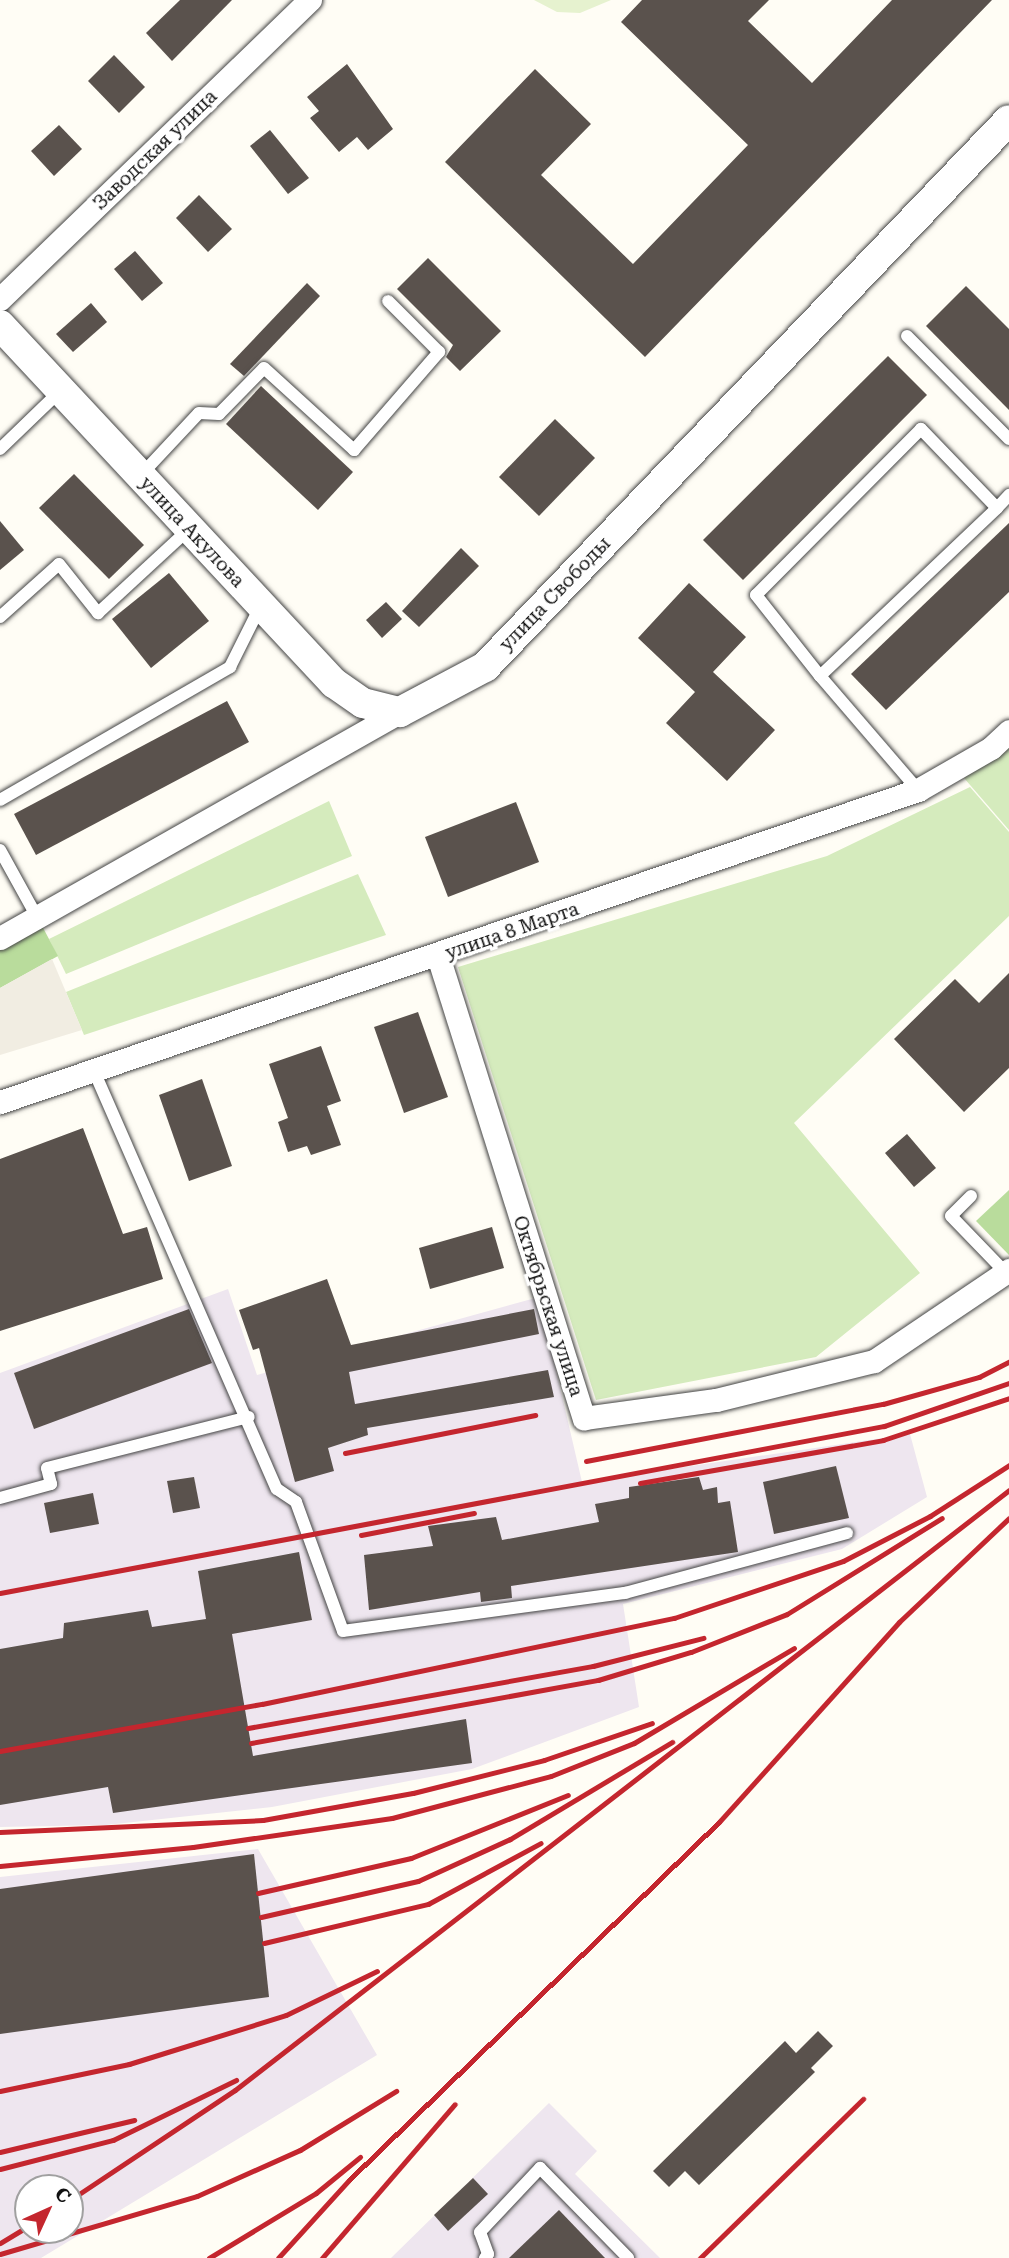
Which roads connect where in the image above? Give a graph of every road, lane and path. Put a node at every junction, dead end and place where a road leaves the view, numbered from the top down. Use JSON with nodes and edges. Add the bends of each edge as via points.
{"nodes":[{"id":1,"x":302,"y":3,"type":"edge"},
{"id":2,"x":1009,"y":120,"type":"edge"},
{"id":3,"x":0,"y":299,"type":"edge"},
{"id":4,"x":388,"y":301,"type":"dead end"},
{"id":5,"x":0,"y":325,"type":"edge"},
{"id":6,"x":907,"y":336,"type":"dead end"},
{"id":7,"x":60,"y":391,"type":"junction"},
{"id":8,"x":1009,"y":439,"type":"edge"},
{"id":9,"x":0,"y":449,"type":"edge"},
{"id":10,"x":140,"y":477,"type":"junction"},
{"id":11,"x":1009,"y":495,"type":"edge"},
{"id":12,"x":996,"y":508,"type":"junction"},
{"id":13,"x":189,"y":528,"type":"junction"},
{"id":14,"x":261,"y":605,"type":"junction"},
{"id":15,"x":0,"y":617,"type":"edge"},
{"id":16,"x":820,"y":676,"type":"junction"},
{"id":17,"x":400,"y":712,"type":"junction"},
{"id":18,"x":1009,"y":731,"type":"edge"},
{"id":19,"x":918,"y":790,"type":"junction"},
{"id":20,"x":0,"y":800,"type":"edge"},
{"id":21,"x":0,"y":850,"type":"edge"},
{"id":22,"x":37,"y":917,"type":"junction"},
{"id":23,"x":0,"y":938,"type":"edge"},
{"id":24,"x":438,"y":957,"type":"junction"},
{"id":25,"x":94,"y":1070,"type":"junction"},
{"id":26,"x":0,"y":1102,"type":"edge"},
{"id":27,"x":971,"y":1196,"type":"dead end"},
{"id":28,"x":1007,"y":1271,"type":"edge"},
{"id":29,"x":249,"y":1417,"type":"junction"},
{"id":30,"x":0,"y":1498,"type":"edge"},
{"id":31,"x":847,"y":1533,"type":"dead end"},
{"id":32,"x":485,"y":2258,"type":"edge"},
{"id":33,"x":628,"y":2258,"type":"edge"}],
"edges":[{"from":1,"to":3,"type":"street","name":"Заводская улица"},
{"from":2,"to":17,"type":"street","name":"улица Свободы","via":[[485,667]]},
{"from":4,"to":10,"type":"lane","via":[[439,352],[354,450],[264,368],[219,414],[199,413]]},
{"from":5,"to":7,"type":"street","name":"улица Акулова"},
{"from":6,"to":8,"type":"lane"},
{"from":7,"to":9,"type":"lane"},
{"from":7,"to":10,"type":"street","name":"улица Акулова"},
{"from":10,"to":13,"type":"street","name":"улица Акулова"},
{"from":11,"to":12,"type":"lane"},
{"from":12,"to":16,"type":"lane"},
{"from":12,"to":16,"type":"lane","via":[[921,429],[756,595]]},
{"from":13,"to":14,"type":"street","name":"улица Акулова"},
{"from":13,"to":15,"type":"lane","via":[[98,612],[59,564]]},
{"from":14,"to":17,"type":"street","name":"улица Акулова","via":[[334,684],[363,703]]},
{"from":14,"to":20,"type":"lane","via":[[230,667]]},
{"from":16,"to":19,"type":"lane"},
{"from":17,"to":22,"type":"street","name":"улица Свободы"},
{"from":18,"to":19,"type":"street","name":"улица 8 Марта","via":[[991,748]]},
{"from":19,"to":24,"type":"street","name":"улица 8 Марта"},
{"from":21,"to":22,"type":"lane"},
{"from":22,"to":23,"type":"street","name":"улица Свободы"},
{"from":24,"to":25,"type":"street","name":"улица 8 Марта"},
{"from":24,"to":28,"type":"street","name":"Октябрьская улица","via":[[584,1418],[716,1399],[874,1361]]},
{"from":25,"to":26,"type":"street","name":"улица 8 Марта"},
{"from":25,"to":29,"type":"lane"},
{"from":27,"to":28,"type":"lane","via":[[951,1216]]},
{"from":29,"to":30,"type":"lane","via":[[47,1468],[51,1484]]},
{"from":29,"to":31,"type":"lane","via":[[277,1489],[296,1503],[343,1631],[625,1593]]},
{"from":32,"to":33,"type":"lane","via":[[488,2255],[480,2232],[540,2168]]}]}
